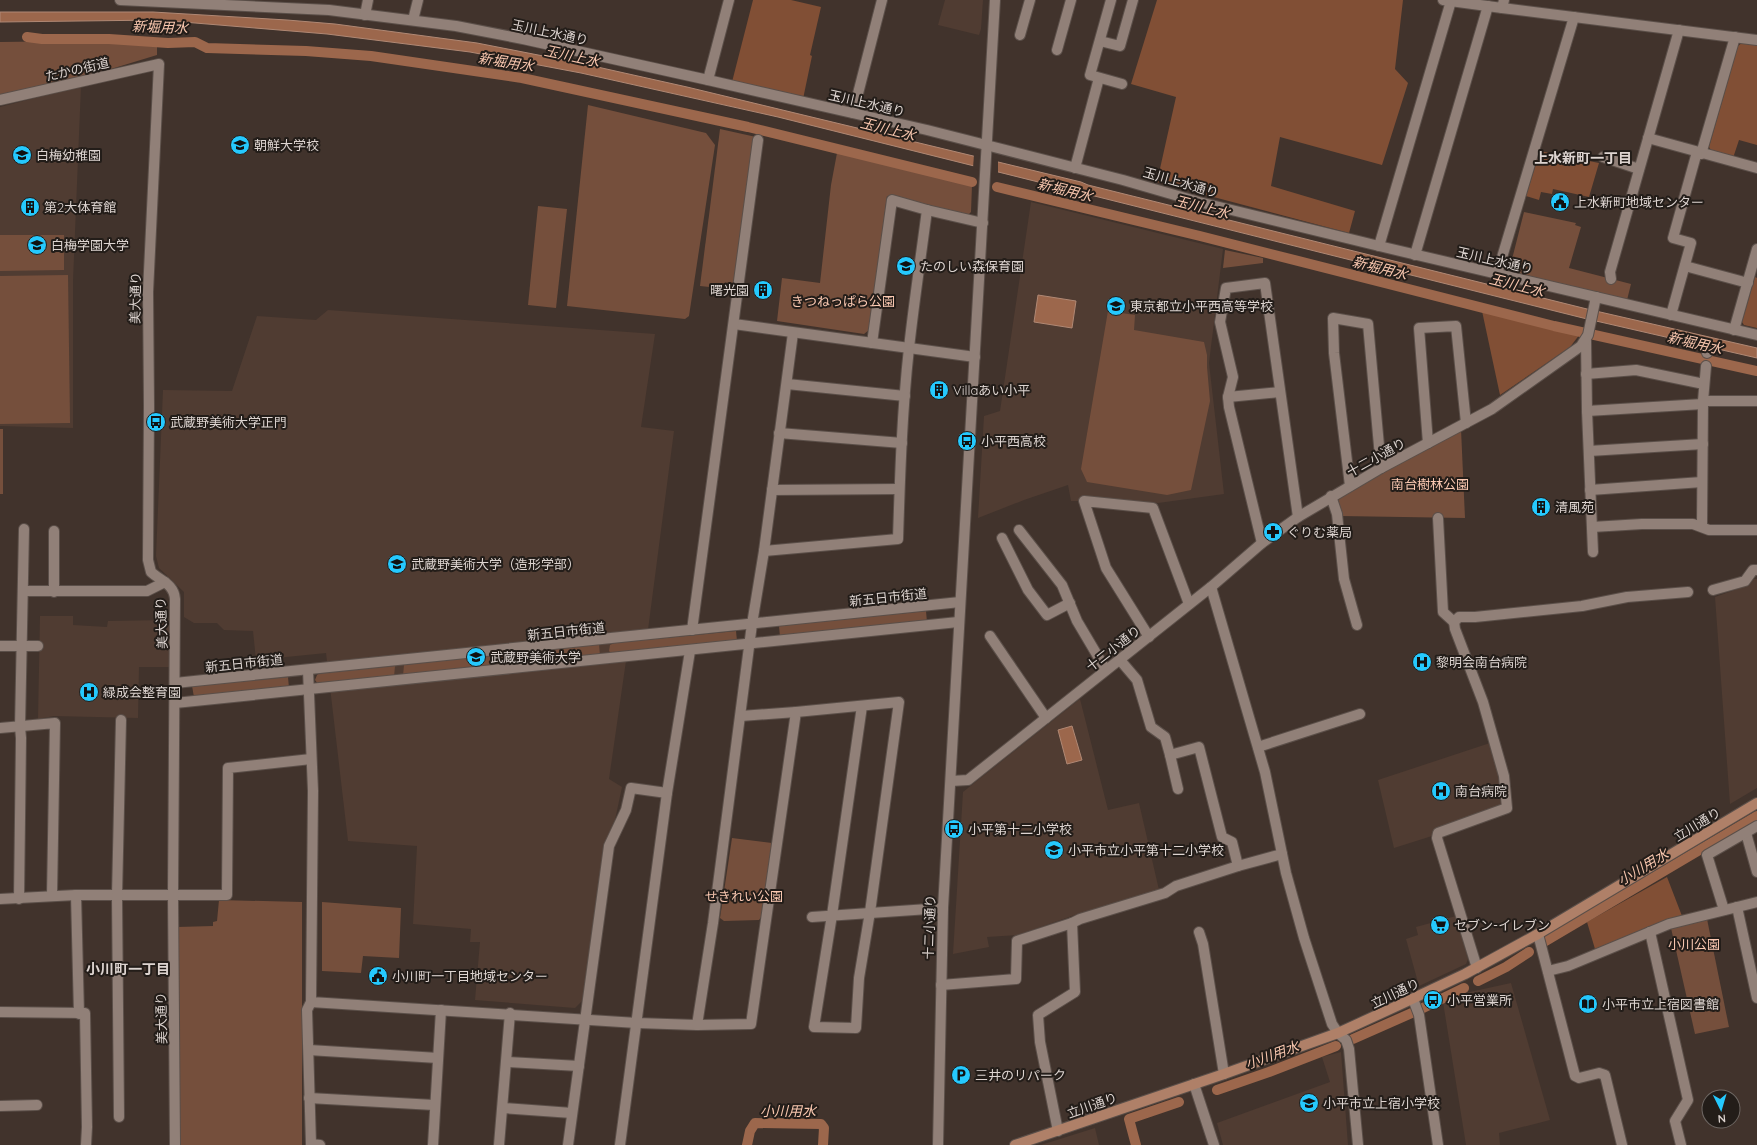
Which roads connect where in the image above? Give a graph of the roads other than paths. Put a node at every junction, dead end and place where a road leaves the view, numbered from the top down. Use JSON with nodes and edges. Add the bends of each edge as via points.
{"nodes":[{"id":1,"x":120,"y":0,"type":"edge"},
{"id":2,"x":139,"y":0,"type":"edge"},
{"id":3,"x":368,"y":0,"type":"edge"},
{"id":4,"x":418,"y":0,"type":"edge"},
{"id":5,"x":729,"y":0,"type":"edge"},
{"id":6,"x":882,"y":0,"type":"edge"},
{"id":7,"x":995,"y":0,"type":"edge"},
{"id":8,"x":1030,"y":0,"type":"edge"},
{"id":9,"x":1071,"y":0,"type":"edge"},
{"id":10,"x":1111,"y":0,"type":"edge"},
{"id":11,"x":1133,"y":0,"type":"edge"},
{"id":12,"x":1447,"y":0,"type":"edge"},
{"id":13,"x":173,"y":1,"type":"edge"},
{"id":14,"x":216,"y":2,"type":"edge"},
{"id":15,"x":301,"y":4,"type":"edge"},
{"id":16,"x":1503,"y":4,"type":"edge"},
{"id":17,"x":1488,"y":6,"type":"junction"},
{"id":18,"x":365,"y":15,"type":"junction"},
{"id":19,"x":1574,"y":17,"type":"junction"},
{"id":20,"x":413,"y":20,"type":"junction"},
{"id":21,"x":1679,"y":30,"type":"junction"},
{"id":22,"x":1020,"y":35,"type":"dead end"},
{"id":23,"x":1735,"y":37,"type":"junction"},
{"id":24,"x":1757,"y":40,"type":"edge"},
{"id":25,"x":1100,"y":41,"type":"junction"},
{"id":26,"x":1056,"y":50,"type":"dead end"},
{"id":27,"x":159,"y":64,"type":"joint"},
{"id":28,"x":1098,"y":78,"type":"junction"},
{"id":29,"x":708,"y":80,"type":"junction"},
{"id":30,"x":1122,"y":84,"type":"dead end"},
{"id":31,"x":0,"y":100,"type":"edge"},
{"id":32,"x":852,"y":113,"type":"junction"},
{"id":33,"x":1648,"y":138,"type":"junction"},
{"id":34,"x":758,"y":140,"type":"dead end"},
{"id":35,"x":987,"y":145,"type":"junction"},
{"id":36,"x":1699,"y":153,"type":"junction"},
{"id":37,"x":1604,"y":157,"type":"dead end"},
{"id":38,"x":1075,"y":168,"type":"junction"},
{"id":39,"x":1757,"y":168,"type":"edge"},
{"id":40,"x":1639,"y":169,"type":"junction"},
{"id":41,"x":927,"y":210,"type":"junction"},
{"id":42,"x":983,"y":223,"type":"junction"},
{"id":43,"x":1379,"y":246,"type":"junction"},
{"id":44,"x":1757,"y":249,"type":"edge"},
{"id":45,"x":1415,"y":255,"type":"junction"},
{"id":46,"x":1685,"y":266,"type":"junction"},
{"id":47,"x":1497,"y":274,"type":"junction"},
{"id":48,"x":1611,"y":279,"type":"dead end"},
{"id":49,"x":1748,"y":283,"type":"junction"},
{"id":50,"x":1596,"y":297,"type":"junction"},
{"id":51,"x":1671,"y":315,"type":"junction"},
{"id":52,"x":734,"y":324,"type":"junction"},
{"id":53,"x":1734,"y":330,"type":"junction"},
{"id":54,"x":793,"y":333,"type":"junction"},
{"id":55,"x":1588,"y":335,"type":"junction"},
{"id":56,"x":1757,"y":335,"type":"edge"},
{"id":57,"x":872,"y":343,"type":"junction"},
{"id":58,"x":909,"y":348,"type":"junction"},
{"id":59,"x":975,"y":357,"type":"junction"},
{"id":60,"x":1706,"y":366,"type":"dead end"},
{"id":61,"x":1586,"y":374,"type":"junction"},
{"id":62,"x":787,"y":384,"type":"junction"},
{"id":63,"x":1704,"y":384,"type":"junction"},
{"id":64,"x":1280,"y":392,"type":"junction"},
{"id":65,"x":905,"y":396,"type":"junction"},
{"id":66,"x":1228,"y":397,"type":"junction"},
{"id":67,"x":1757,"y":401,"type":"edge"},
{"id":68,"x":1703,"y":402,"type":"junction"},
{"id":69,"x":1587,"y":411,"type":"junction"},
{"id":70,"x":1466,"y":423,"type":"junction"},
{"id":71,"x":779,"y":433,"type":"junction"},
{"id":72,"x":902,"y":443,"type":"junction"},
{"id":73,"x":1428,"y":443,"type":"junction"},
{"id":74,"x":1703,"y":444,"type":"junction"},
{"id":75,"x":1589,"y":451,"type":"junction"},
{"id":76,"x":1381,"y":468,"type":"junction"},
{"id":77,"x":1702,"y":482,"type":"junction"},
{"id":78,"x":1350,"y":486,"type":"junction"},
{"id":79,"x":899,"y":489,"type":"junction"},
{"id":80,"x":772,"y":490,"type":"junction"},
{"id":81,"x":1590,"y":490,"type":"junction"},
{"id":82,"x":1332,"y":496,"type":"junction"},
{"id":83,"x":1298,"y":517,"type":"junction"},
{"id":84,"x":1438,"y":518,"type":"dead end"},
{"id":85,"x":1702,"y":526,"type":"junction"},
{"id":86,"x":1592,"y":527,"type":"junction"},
{"id":87,"x":24,"y":530,"type":"dead end"},
{"id":88,"x":1019,"y":530,"type":"dead end"},
{"id":89,"x":1757,"y":530,"type":"edge"},
{"id":90,"x":54,"y":531,"type":"dead end"},
{"id":91,"x":1002,"y":538,"type":"dead end"},
{"id":92,"x":1262,"y":543,"type":"junction"},
{"id":93,"x":764,"y":550,"type":"junction"},
{"id":94,"x":1593,"y":552,"type":"dead end"},
{"id":95,"x":1757,"y":570,"type":"edge"},
{"id":96,"x":166,"y":582,"type":"junction"},
{"id":97,"x":1211,"y":587,"type":"junction"},
{"id":98,"x":1713,"y":590,"type":"dead end"},
{"id":99,"x":23,"y":591,"type":"junction"},
{"id":100,"x":54,"y":592,"type":"junction"},
{"id":101,"x":1688,"y":592,"type":"dead end"},
{"id":102,"x":960,"y":602,"type":"junction"},
{"id":103,"x":1070,"y":603,"type":"junction"},
{"id":104,"x":1189,"y":604,"type":"junction"},
{"id":105,"x":958,"y":622,"type":"junction"},
{"id":106,"x":1454,"y":622,"type":"junction"},
{"id":107,"x":752,"y":624,"type":"junction"},
{"id":108,"x":1357,"y":625,"type":"dead end"},
{"id":109,"x":692,"y":630,"type":"junction"},
{"id":110,"x":990,"y":636,"type":"dead end"},
{"id":111,"x":1149,"y":637,"type":"junction"},
{"id":112,"x":608,"y":640,"type":"junction"},
{"id":113,"x":749,"y":645,"type":"junction"},
{"id":114,"x":0,"y":646,"type":"edge"},
{"id":115,"x":22,"y":646,"type":"junction"},
{"id":116,"x":38,"y":646,"type":"dead end"},
{"id":117,"x":690,"y":651,"type":"junction"},
{"id":118,"x":612,"y":658,"type":"junction"},
{"id":119,"x":1120,"y":660,"type":"junction"},
{"id":120,"x":308,"y":670,"type":"junction"},
{"id":121,"x":1106,"y":670,"type":"junction"},
{"id":122,"x":175,"y":683,"type":"junction"},
{"id":123,"x":308,"y":689,"type":"junction"},
{"id":124,"x":175,"y":702,"type":"junction"},
{"id":125,"x":862,"y":706,"type":"junction"},
{"id":126,"x":796,"y":712,"type":"junction"},
{"id":127,"x":1360,"y":714,"type":"dead end"},
{"id":128,"x":741,"y":716,"type":"junction"},
{"id":129,"x":1046,"y":718,"type":"junction"},
{"id":130,"x":121,"y":720,"type":"dead end"},
{"id":131,"x":20,"y":727,"type":"junction"},
{"id":132,"x":0,"y":728,"type":"edge"},
{"id":133,"x":1258,"y":747,"type":"junction"},
{"id":134,"x":1170,"y":755,"type":"junction"},
{"id":135,"x":311,"y":758,"type":"junction"},
{"id":136,"x":950,"y":781,"type":"junction"},
{"id":137,"x":1178,"y":789,"type":"dead end"},
{"id":138,"x":667,"y":793,"type":"junction"},
{"id":139,"x":1757,"y":803,"type":"edge"},
{"id":140,"x":1757,"y":826,"type":"edge"},
{"id":141,"x":1746,"y":833,"type":"junction"},
{"id":142,"x":1282,"y":854,"type":"junction"},
{"id":143,"x":1238,"y":866,"type":"junction"},
{"id":144,"x":1757,"y":872,"type":"edge"},
{"id":145,"x":76,"y":895,"type":"junction"},
{"id":146,"x":173,"y":895,"type":"junction"},
{"id":147,"x":52,"y":896,"type":"junction"},
{"id":148,"x":117,"y":896,"type":"junction"},
{"id":149,"x":19,"y":898,"type":"junction"},
{"id":150,"x":0,"y":899,"type":"edge"},
{"id":151,"x":1757,"y":902,"type":"edge"},
{"id":152,"x":1738,"y":907,"type":"junction"},
{"id":153,"x":943,"y":908,"type":"junction"},
{"id":154,"x":1724,"y":910,"type":"junction"},
{"id":155,"x":870,"y":912,"type":"junction"},
{"id":156,"x":832,"y":915,"type":"junction"},
{"id":157,"x":812,"y":916,"type":"dead end"},
{"id":158,"x":1072,"y":924,"type":"junction"},
{"id":159,"x":1200,"y":932,"type":"dead end"},
{"id":160,"x":1650,"y":932,"type":"junction"},
{"id":161,"x":1538,"y":934,"type":"junction"},
{"id":162,"x":1478,"y":968,"type":"junction"},
{"id":163,"x":1548,"y":971,"type":"junction"},
{"id":164,"x":941,"y":986,"type":"junction"},
{"id":165,"x":1757,"y":998,"type":"edge"},
{"id":166,"x":311,"y":1002,"type":"junction"},
{"id":167,"x":1416,"y":1007,"type":"junction"},
{"id":168,"x":441,"y":1010,"type":"junction"},
{"id":169,"x":0,"y":1012,"type":"edge"},
{"id":170,"x":510,"y":1013,"type":"junction"},
{"id":171,"x":79,"y":1014,"type":"junction"},
{"id":172,"x":586,"y":1019,"type":"junction"},
{"id":173,"x":637,"y":1023,"type":"junction"},
{"id":174,"x":697,"y":1025,"type":"junction"},
{"id":175,"x":1338,"y":1033,"type":"junction"},
{"id":176,"x":308,"y":1050,"type":"junction"},
{"id":177,"x":438,"y":1058,"type":"junction"},
{"id":178,"x":507,"y":1062,"type":"junction"},
{"id":179,"x":579,"y":1066,"type":"junction"},
{"id":180,"x":1224,"y":1074,"type":"junction"},
{"id":181,"x":1194,"y":1084,"type":"junction"},
{"id":182,"x":309,"y":1098,"type":"junction"},
{"id":183,"x":37,"y":1105,"type":"dead end"},
{"id":184,"x":434,"y":1105,"type":"junction"},
{"id":185,"x":0,"y":1106,"type":"edge"},
{"id":186,"x":503,"y":1108,"type":"junction"},
{"id":187,"x":572,"y":1113,"type":"junction"},
{"id":188,"x":119,"y":1117,"type":"dead end"},
{"id":189,"x":1058,"y":1131,"type":"junction"},
{"id":190,"x":86,"y":1145,"type":"edge"},
{"id":191,"x":175,"y":1145,"type":"edge"},
{"id":192,"x":320,"y":1145,"type":"edge"},
{"id":193,"x":433,"y":1145,"type":"edge"},
{"id":194,"x":499,"y":1145,"type":"edge"},
{"id":195,"x":568,"y":1145,"type":"edge"},
{"id":196,"x":620,"y":1145,"type":"edge"},
{"id":197,"x":938,"y":1145,"type":"edge"},
{"id":198,"x":1015,"y":1145,"type":"edge"},
{"id":199,"x":1214,"y":1145,"type":"edge"},
{"id":200,"x":1358,"y":1145,"type":"edge"},
{"id":201,"x":1438,"y":1145,"type":"edge"},
{"id":202,"x":1622,"y":1145,"type":"edge"},
{"id":203,"x":1681,"y":1145,"type":"edge"}],
"edges":[{"from":1,"to":2,"type":"street","name":"玉川上水通り"},
{"from":2,"to":13,"type":"street","name":"玉川上水通り"},
{"from":3,"to":18,"type":"street"},
{"from":4,"to":20,"type":"street"},
{"from":5,"to":29,"type":"street"},
{"from":6,"to":32,"type":"street"},
{"from":7,"to":35,"type":"street"},
{"from":8,"to":22,"type":"street"},
{"from":9,"to":26,"type":"street"},
{"from":10,"to":25,"type":"street"},
{"from":11,"to":25,"type":"street","via":[[1120,46]]},
{"from":12,"to":17,"type":"street"},
{"from":12,"to":43,"type":"street"},
{"from":13,"to":14,"type":"street","name":"玉川上水通り"},
{"from":14,"to":15,"type":"street","name":"玉川上水通り"},
{"from":15,"to":18,"type":"street","name":"玉川上水通り"},
{"from":16,"to":17,"type":"street"},
{"from":16,"to":19,"type":"street"},
{"from":17,"to":45,"type":"street"},
{"from":18,"to":20,"type":"street","name":"玉川上水通り"},
{"from":19,"to":21,"type":"street"},
{"from":19,"to":47,"type":"street"},
{"from":20,"to":29,"type":"street","name":"玉川上水通り","via":[[530,41]]},
{"from":21,"to":23,"type":"street"},
{"from":21,"to":33,"type":"street"},
{"from":23,"to":24,"type":"street"},
{"from":23,"to":36,"type":"street"},
{"from":25,"to":28,"type":"street","via":[[1090,75]]},
{"from":27,"to":31,"type":"street","name":"たかの街道"},
{"from":27,"to":96,"type":"street","name":"美大通り","via":[[148,292],[148,560],[151,572]]},
{"from":28,"to":30,"type":"street"},
{"from":28,"to":38,"type":"street"},
{"from":29,"to":32,"type":"street","name":"玉川上水通り"},
{"from":32,"to":35,"type":"street","name":"玉川上水通り"},
{"from":33,"to":36,"type":"street"},
{"from":33,"to":40,"type":"street"},
{"from":34,"to":52,"type":"street"},
{"from":35,"to":38,"type":"street","name":"玉川上水通り"},
{"from":35,"to":42,"type":"street"},
{"from":36,"to":39,"type":"street"},
{"from":36,"to":46,"type":"street","via":[[1674,238],[1691,243]]},
{"from":37,"to":40,"type":"street"},
{"from":38,"to":43,"type":"street","name":"玉川上水通り","via":[[1199,202]]},
{"from":40,"to":48,"type":"street","via":[[1610,272]]},
{"from":41,"to":42,"type":"street"},
{"from":41,"to":57,"type":"street","via":[[892,200]]},
{"from":41,"to":58,"type":"street"},
{"from":42,"to":59,"type":"street"},
{"from":43,"to":45,"type":"street","name":"玉川上水通り"},
{"from":44,"to":49,"type":"street"},
{"from":45,"to":47,"type":"street","name":"玉川上水通り"},
{"from":46,"to":49,"type":"street"},
{"from":46,"to":51,"type":"street"},
{"from":47,"to":50,"type":"street","name":"玉川上水通り"},
{"from":49,"to":53,"type":"street"},
{"from":50,"to":51,"type":"street","name":"玉川上水通り"},
{"from":50,"to":55,"type":"street"},
{"from":51,"to":53,"type":"street","name":"玉川上水通り"},
{"from":52,"to":54,"type":"street"},
{"from":52,"to":109,"type":"street"},
{"from":53,"to":56,"type":"street","name":"玉川上水通り"},
{"from":54,"to":57,"type":"street"},
{"from":54,"to":62,"type":"street"},
{"from":55,"to":61,"type":"street"},
{"from":55,"to":70,"type":"street","name":"十二小通り","via":[[1581,346],[1492,409]]},
{"from":57,"to":58,"type":"street"},
{"from":58,"to":59,"type":"street"},
{"from":58,"to":65,"type":"street"},
{"from":59,"to":102,"type":"street"},
{"from":60,"to":63,"type":"street"},
{"from":61,"to":63,"type":"street","via":[[1636,370]]},
{"from":61,"to":69,"type":"street"},
{"from":62,"to":65,"type":"street"},
{"from":62,"to":71,"type":"street"},
{"from":63,"to":68,"type":"street"},
{"from":64,"to":66,"type":"street"},
{"from":64,"to":66,"type":"street","via":[[1265,283],[1226,288],[1220,322],[1233,377]]},
{"from":64,"to":83,"type":"street"},
{"from":65,"to":72,"type":"street"},
{"from":66,"to":92,"type":"street"},
{"from":67,"to":68,"type":"street"},
{"from":68,"to":69,"type":"street"},
{"from":68,"to":74,"type":"street"},
{"from":69,"to":75,"type":"street"},
{"from":70,"to":73,"type":"street","name":"十二小通り"},
{"from":70,"to":73,"type":"street","via":[[1456,326],[1419,328]]},
{"from":71,"to":72,"type":"street"},
{"from":71,"to":80,"type":"street"},
{"from":72,"to":79,"type":"street"},
{"from":73,"to":76,"type":"street","name":"十二小通り"},
{"from":74,"to":75,"type":"street"},
{"from":74,"to":77,"type":"street"},
{"from":75,"to":81,"type":"street"},
{"from":76,"to":78,"type":"street","name":"十二小通り"},
{"from":76,"to":78,"type":"street","via":[[1368,324],[1333,318],[1334,353]]},
{"from":77,"to":81,"type":"street"},
{"from":77,"to":85,"type":"street"},
{"from":78,"to":82,"type":"street","name":"十二小通り"},
{"from":79,"to":80,"type":"street"},
{"from":79,"to":93,"type":"street","via":[[898,539]]},
{"from":80,"to":93,"type":"street"},
{"from":81,"to":86,"type":"street"},
{"from":82,"to":83,"type":"street","name":"十二小通り"},
{"from":82,"to":108,"type":"street","via":[[1337,514],[1344,579]]},
{"from":83,"to":92,"type":"street","name":"十二小通り"},
{"from":84,"to":106,"type":"street","via":[[1443,612]]},
{"from":85,"to":86,"type":"street","via":[[1642,524]]},
{"from":85,"to":89,"type":"street","via":[[1709,530]]},
{"from":86,"to":94,"type":"street"},
{"from":87,"to":99,"type":"street"},
{"from":88,"to":103,"type":"street","via":[[1062,585]]},
{"from":90,"to":100,"type":"street"},
{"from":91,"to":103,"type":"street","via":[[1028,590],[1047,615]]},
{"from":92,"to":97,"type":"street","name":"十二小通り"},
{"from":93,"to":107,"type":"street"},
{"from":95,"to":98,"type":"street","via":[[1753,570],[1745,581]]},
{"from":96,"to":100,"type":"street","via":[[147,592]]},
{"from":96,"to":122,"type":"street","name":"美大通り","via":[[174,593]]},
{"from":97,"to":104,"type":"street","name":"十二小通り"},
{"from":97,"to":133,"type":"street"},
{"from":99,"to":100,"type":"street"},
{"from":99,"to":115,"type":"street"},
{"from":101,"to":106,"type":"street","via":[[1459,617]]},
{"from":102,"to":105,"type":"street"},
{"from":102,"to":107,"type":"street","name":"新五日市街道"},
{"from":103,"to":121,"type":"street","via":[[1077,621]]},
{"from":104,"to":111,"type":"street","name":"十二小通り"},
{"from":104,"to":111,"type":"street","via":[[1153,508],[1084,501],[1106,568]]},
{"from":105,"to":113,"type":"street"},
{"from":105,"to":136,"type":"street"},
{"from":106,"to":162,"type":"street","via":[[1488,717],[1504,776],[1506,808],[1438,833],[1437,838]]},
{"from":107,"to":109,"type":"street","name":"新五日市街道"},
{"from":107,"to":113,"type":"street"},
{"from":109,"to":112,"type":"street","name":"新五日市街道"},
{"from":110,"to":129,"type":"street"},
{"from":111,"to":119,"type":"street","name":"十二小通り"},
{"from":112,"to":118,"type":"street","via":[[605,648]]},
{"from":112,"to":120,"type":"street","name":"新五日市街道"},
{"from":113,"to":117,"type":"street"},
{"from":113,"to":128,"type":"street"},
{"from":114,"to":115,"type":"street"},
{"from":115,"to":116,"type":"street"},
{"from":115,"to":131,"type":"street"},
{"from":117,"to":118,"type":"street"},
{"from":117,"to":138,"type":"street"},
{"from":118,"to":123,"type":"street"},
{"from":119,"to":121,"type":"street","name":"十二小通り"},
{"from":119,"to":134,"type":"street","via":[[1137,680],[1151,727],[1165,737]]},
{"from":120,"to":122,"type":"street","name":"新五日市街道"},
{"from":120,"to":123,"type":"street"},
{"from":121,"to":129,"type":"street","name":"十二小通り"},
{"from":122,"to":124,"type":"street","name":"美大通り"},
{"from":123,"to":124,"type":"street"},
{"from":123,"to":135,"type":"street"},
{"from":124,"to":146,"type":"street","name":"美大通り"},
{"from":125,"to":126,"type":"street"},
{"from":125,"to":155,"type":"street","via":[[899,702]]},
{"from":125,"to":156,"type":"street"},
{"from":126,"to":128,"type":"street"},
{"from":126,"to":174,"type":"street","via":[[751,1024]]},
{"from":127,"to":133,"type":"street"},
{"from":128,"to":174,"type":"street"},
{"from":129,"to":136,"type":"street","name":"十二小通り","via":[[968,780]]},
{"from":130,"to":148,"type":"street"},
{"from":131,"to":132,"type":"street"},
{"from":131,"to":147,"type":"street","via":[[55,723]]},
{"from":131,"to":149,"type":"street"},
{"from":133,"to":142,"type":"street"},
{"from":134,"to":137,"type":"street"},
{"from":134,"to":143,"type":"street","via":[[1199,747],[1222,837],[1232,842]]},
{"from":135,"to":146,"type":"street","via":[[228,768],[227,895]]},
{"from":135,"to":166,"type":"street"},
{"from":136,"to":153,"type":"street","name":"十二小通り"},
{"from":138,"to":172,"type":"street","via":[[631,788],[626,810],[610,846]]},
{"from":138,"to":173,"type":"street"},
{"from":139,"to":161,"type":"main road","name":"立川通り"},
{"from":140,"to":141,"type":"street"},
{"from":141,"to":144,"type":"street"},
{"from":141,"to":154,"type":"street","via":[[1707,855]]},
{"from":142,"to":143,"type":"street"},
{"from":142,"to":175,"type":"street","via":[[1304,938],[1332,1024]]},
{"from":143,"to":158,"type":"street","via":[[1176,886],[1165,893],[1080,919]]},
{"from":145,"to":147,"type":"street"},
{"from":145,"to":148,"type":"street"},
{"from":145,"to":171,"type":"street"},
{"from":146,"to":148,"type":"street"},
{"from":146,"to":191,"type":"street","name":"美大通り"},
{"from":147,"to":149,"type":"street"},
{"from":148,"to":188,"type":"street"},
{"from":149,"to":150,"type":"street"},
{"from":151,"to":152,"type":"street"},
{"from":152,"to":154,"type":"street"},
{"from":152,"to":165,"type":"street"},
{"from":153,"to":155,"type":"street"},
{"from":153,"to":164,"type":"street","name":"十二小通り"},
{"from":154,"to":160,"type":"street"},
{"from":155,"to":156,"type":"street"},
{"from":155,"to":156,"type":"street","via":[[859,978],[856,1028],[814,1027]]},
{"from":156,"to":157,"type":"street"},
{"from":158,"to":164,"type":"street","via":[[1017,940],[1016,979]]},
{"from":158,"to":189,"type":"street","via":[[1075,992],[1038,1015],[1040,1042]]},
{"from":159,"to":180,"type":"street"},
{"from":160,"to":163,"type":"street","via":[[1568,966]]},
{"from":160,"to":203,"type":"street","via":[[1688,1100],[1675,1121]]},
{"from":161,"to":162,"type":"main road","name":"立川通り"},
{"from":161,"to":163,"type":"street"},
{"from":162,"to":167,"type":"main road","name":"立川通り"},
{"from":163,"to":202,"type":"street","via":[[1575,1076],[1605,1076]]},
{"from":164,"to":197,"type":"street","name":"十二小通り"},
{"from":166,"to":168,"type":"street"},
{"from":166,"to":176,"type":"street","via":[[307,1010]]},
{"from":167,"to":175,"type":"main road","name":"立川通り"},
{"from":167,"to":201,"type":"street"},
{"from":168,"to":170,"type":"street"},
{"from":168,"to":177,"type":"street"},
{"from":169,"to":171,"type":"street"},
{"from":170,"to":172,"type":"street"},
{"from":170,"to":178,"type":"street"},
{"from":171,"to":190,"type":"street","via":[[85,1013],[88,1127]]},
{"from":172,"to":173,"type":"street"},
{"from":172,"to":179,"type":"street"},
{"from":173,"to":174,"type":"street"},
{"from":173,"to":196,"type":"street"},
{"from":175,"to":180,"type":"main road","name":"立川通り"},
{"from":175,"to":200,"type":"street","via":[[1346,1040],[1349,1049]]},
{"from":176,"to":177,"type":"street"},
{"from":176,"to":182,"type":"street"},
{"from":177,"to":184,"type":"street"},
{"from":178,"to":179,"type":"street"},
{"from":178,"to":186,"type":"street"},
{"from":179,"to":187,"type":"street"},
{"from":180,"to":181,"type":"main road","name":"立川通り"},
{"from":181,"to":189,"type":"main road","name":"立川通り"},
{"from":181,"to":199,"type":"street"},
{"from":182,"to":184,"type":"street"},
{"from":182,"to":192,"type":"street","via":[[311,1144]]},
{"from":183,"to":185,"type":"street"},
{"from":184,"to":193,"type":"street"},
{"from":186,"to":187,"type":"street"},
{"from":186,"to":194,"type":"street"},
{"from":187,"to":195,"type":"street"},
{"from":189,"to":198,"type":"main road","name":"立川通り"}]}
